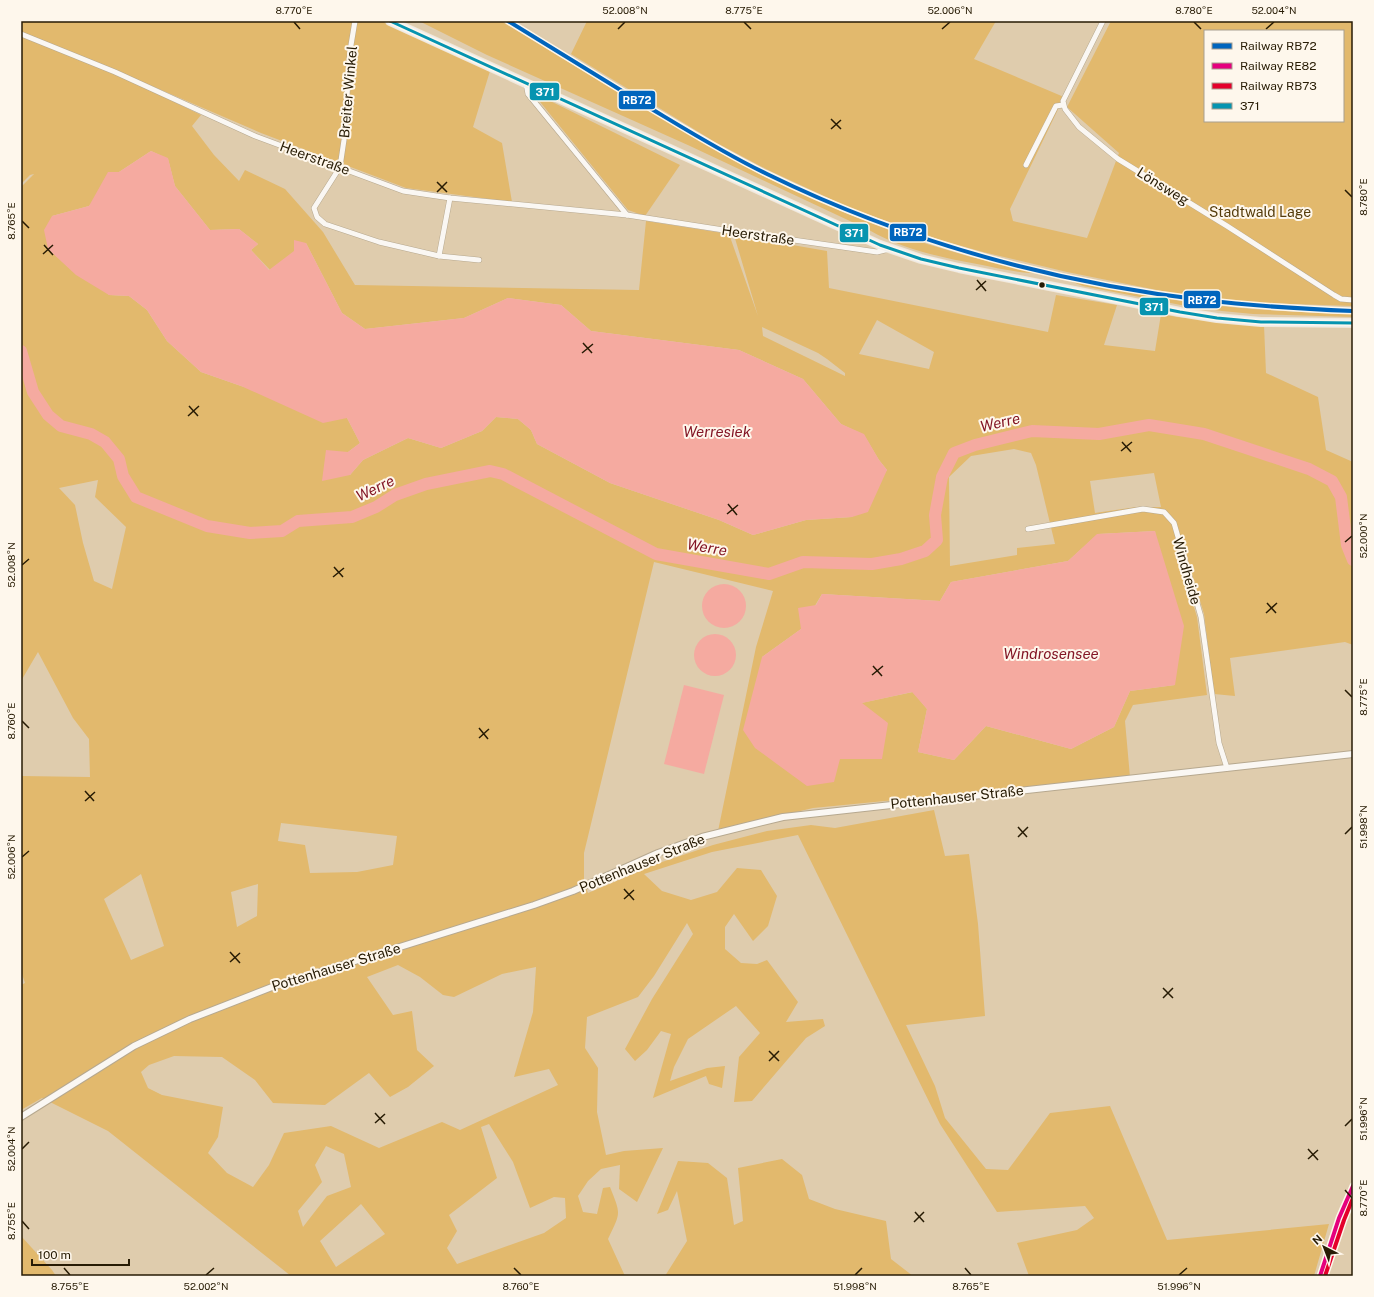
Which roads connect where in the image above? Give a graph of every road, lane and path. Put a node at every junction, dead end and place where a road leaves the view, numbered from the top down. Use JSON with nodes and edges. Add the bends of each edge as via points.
{"nodes":[{"id":1,"x":355,"y":21,"type":"edge"},
{"id":2,"x":390,"y":21,"type":"edge"},
{"id":3,"x":1103,"y":21,"type":"edge"},
{"id":4,"x":21,"y":34,"type":"edge"},
{"id":5,"x":526,"y":83,"type":"junction"},
{"id":6,"x":1063,"y":105,"type":"junction"},
{"id":7,"x":1026,"y":166,"type":"dead end"},
{"id":8,"x":340,"y":167,"type":"junction"},
{"id":9,"x":450,"y":198,"type":"junction"},
{"id":10,"x":627,"y":215,"type":"junction"},
{"id":11,"x":889,"y":249,"type":"junction"},
{"id":12,"x":439,"y":256,"type":"junction"},
{"id":13,"x":479,"y":260,"type":"dead end"},
{"id":14,"x":1353,"y":300,"type":"edge"},
{"id":15,"x":1353,"y":323,"type":"edge"},
{"id":16,"x":1028,"y":529,"type":"dead end"},
{"id":17,"x":1353,"y":754,"type":"edge"},
{"id":18,"x":1227,"y":768,"type":"junction"},
{"id":19,"x":21,"y":1117,"type":"edge"}],
"edges":[{"from":1,"to":8,"type":"street","name":"Breiter Winkel"},
{"from":2,"to":5,"type":"main road"},
{"from":3,"to":6,"type":"street"},
{"from":4,"to":8,"type":"street","name":"Heerstraße","via":[[115,72],[255,136]]},
{"from":5,"to":10,"type":"street","via":[[528,94]]},
{"from":5,"to":11,"type":"main road"},
{"from":6,"to":7,"type":"street","via":[[1056,106]]},
{"from":6,"to":14,"type":"street","name":"Lönsweg","via":[[1079,127],[1118,159],[1334,295],[1341,299]]},
{"from":8,"to":9,"type":"street","name":"Heerstraße","via":[[403,191]]},
{"from":8,"to":12,"type":"street","name":"Breiter Winkel","via":[[314,208],[317,218],[325,224],[379,242]]},
{"from":9,"to":10,"type":"street","name":"Heerstraße"},
{"from":9,"to":12,"type":"street"},
{"from":10,"to":11,"type":"street","name":"Heerstraße","via":[[877,252]]},
{"from":11,"to":15,"type":"main road","via":[[959,268],[1210,317],[1261,322]]},
{"from":12,"to":13,"type":"street","name":"Breiter Winkel"},
{"from":16,"to":18,"type":"street","name":"Windheide","via":[[1143,510],[1164,512],[1174,524],[1201,617],[1219,743]]},
{"from":17,"to":18,"type":"street","name":"Pottenhauser Straße"},
{"from":18,"to":19,"type":"street","name":"Pottenhauser Straße","via":[[782,817],[702,837],[534,905],[272,987],[190,1019],[134,1046]]}]}
